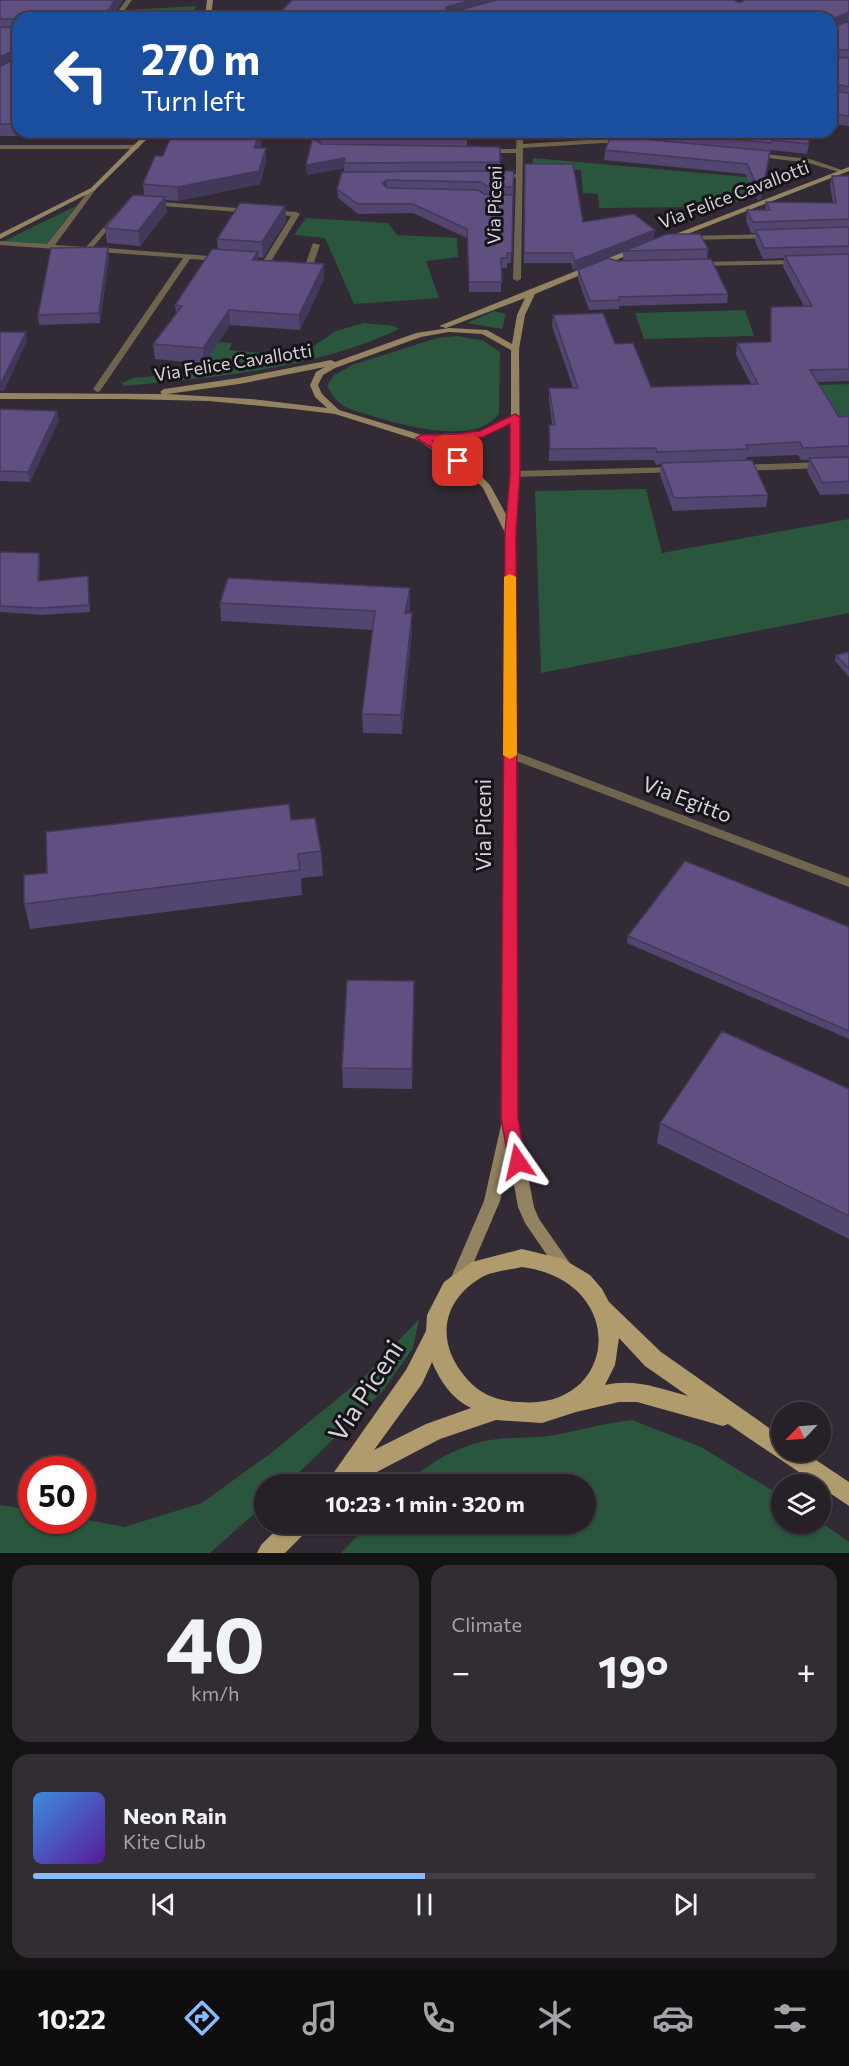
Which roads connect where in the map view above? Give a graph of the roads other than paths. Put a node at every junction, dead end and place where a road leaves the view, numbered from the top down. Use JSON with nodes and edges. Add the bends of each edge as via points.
{"nodes":[{"id":1,"x":145,"y":138,"type":"edge"},
{"id":2,"x":520,"y":138,"type":"edge"},
{"id":3,"x":638,"y":145,"type":"edge"},
{"id":4,"x":0,"y":147,"type":"edge"},
{"id":5,"x":137,"y":147,"type":"junction"},
{"id":6,"x":520,"y":148,"type":"junction"},
{"id":7,"x":473,"y":151,"type":"edge"},
{"id":8,"x":742,"y":154,"type":"edge"},
{"id":9,"x":846,"y":170,"type":"edge"},
{"id":10,"x":486,"y":176,"type":"edge"},
{"id":11,"x":520,"y":176,"type":"junction"},
{"id":12,"x":93,"y":189,"type":"junction"},
{"id":13,"x":507,"y":200,"type":"edge"},
{"id":14,"x":519,"y":200,"type":"junction"},
{"id":15,"x":69,"y":201,"type":"junction"},
{"id":16,"x":140,"y":202,"type":"edge"},
{"id":17,"x":82,"y":204,"type":"junction"},
{"id":18,"x":122,"y":209,"type":"edge"},
{"id":19,"x":678,"y":234,"type":"junction"},
{"id":20,"x":786,"y":236,"type":"edge"},
{"id":21,"x":0,"y":237,"type":"edge"},
{"id":22,"x":0,"y":243,"type":"edge"},
{"id":23,"x":656,"y":243,"type":"edge"},
{"id":24,"x":316,"y":245,"type":"dead end"},
{"id":25,"x":49,"y":247,"type":"junction"},
{"id":26,"x":646,"y":247,"type":"edge"},
{"id":27,"x":88,"y":249,"type":"junction"},
{"id":28,"x":188,"y":256,"type":"junction"},
{"id":29,"x":233,"y":260,"type":"edge"},
{"id":30,"x":255,"y":262,"type":"edge"},
{"id":31,"x":814,"y":262,"type":"edge"},
{"id":32,"x":266,"y":263,"type":"junction"},
{"id":33,"x":604,"y":263,"type":"junction"},
{"id":34,"x":278,"y":264,"type":"edge"},
{"id":35,"x":288,"y":264,"type":"edge"},
{"id":36,"x":686,"y":264,"type":"edge"},
{"id":37,"x":628,"y":266,"type":"edge"},
{"id":38,"x":517,"y":279,"type":"dead end"},
{"id":39,"x":532,"y":293,"type":"junction"},
{"id":40,"x":419,"y":335,"type":"junction"},
{"id":41,"x":515,"y":349,"type":"junction"},
{"id":42,"x":346,"y":360,"type":"junction"},
{"id":43,"x":97,"y":389,"type":"dead end"},
{"id":44,"x":0,"y":396,"type":"edge"},
{"id":45,"x":124,"y":396,"type":"junction"},
{"id":46,"x":336,"y":412,"type":"junction"},
{"id":47,"x":515,"y":417,"type":"junction"},
{"id":48,"x":421,"y":438,"type":"junction"},
{"id":49,"x":849,"y":464,"type":"edge"},
{"id":50,"x":726,"y":468,"type":"edge"},
{"id":51,"x":693,"y":470,"type":"edge"},
{"id":52,"x":515,"y":474,"type":"junction"},
{"id":53,"x":510,"y":533,"type":"junction"},
{"id":54,"x":510,"y":754,"type":"junction"},
{"id":55,"x":849,"y":883,"type":"edge"},
{"id":56,"x":509,"y":1118,"type":"junction"},
{"id":57,"x":568,"y":1271,"type":"junction"},
{"id":58,"x":458,"y":1280,"type":"junction"},
{"id":59,"x":602,"y":1306,"type":"junction"},
{"id":60,"x":435,"y":1335,"type":"junction"},
{"id":61,"x":573,"y":1403,"type":"junction"},
{"id":62,"x":496,"y":1410,"type":"junction"},
{"id":63,"x":735,"y":1419,"type":"junction"},
{"id":64,"x":771,"y":1443,"type":"edge"},
{"id":65,"x":800,"y":1462,"type":"edge"},
{"id":66,"x":345,"y":1474,"type":"edge"},
{"id":67,"x":353,"y":1474,"type":"edge"},
{"id":68,"x":849,"y":1495,"type":"edge"},
{"id":69,"x":288,"y":1534,"type":"edge"},
{"id":70,"x":269,"y":1553,"type":"edge"}],
"edges":[{"from":1,"to":5,"type":"main road"},
{"from":2,"to":6,"type":"street","name":"Via Piceni"},
{"from":3,"to":6,"type":"street","via":[[603,141]]},
{"from":4,"to":5,"type":"street"},
{"from":5,"to":12,"type":"main road"},
{"from":6,"to":7,"type":"street"},
{"from":6,"to":11,"type":"street","name":"Via Piceni"},
{"from":8,"to":9,"type":"street","via":[[810,161]]},
{"from":9,"to":19,"type":"main road","name":"Via Felice Cavallotti"},
{"from":10,"to":11,"type":"street"},
{"from":11,"to":14,"type":"street","name":"Via Piceni"},
{"from":12,"to":15,"type":"main road"},
{"from":12,"to":17,"type":"street"},
{"from":13,"to":14,"type":"street"},
{"from":14,"to":38,"type":"street","name":"Via Piceni"},
{"from":15,"to":17,"type":"street"},
{"from":15,"to":21,"type":"main road"},
{"from":16,"to":32,"type":"street","via":[[296,214]]},
{"from":17,"to":25,"type":"street"},
{"from":18,"to":27,"type":"street"},
{"from":19,"to":20,"type":"street","via":[[690,238]]},
{"from":19,"to":23,"type":"main road","name":"Via Felice Cavallotti"},
{"from":22,"to":25,"type":"street"},
{"from":24,"to":35,"type":"street","via":[[309,266]]},
{"from":25,"to":27,"type":"street"},
{"from":26,"to":33,"type":"main road","name":"Via Felice Cavallotti"},
{"from":27,"to":28,"type":"street"},
{"from":28,"to":29,"type":"street"},
{"from":28,"to":43,"type":"street"},
{"from":30,"to":32,"type":"street"},
{"from":31,"to":36,"type":"street"},
{"from":32,"to":34,"type":"street"},
{"from":33,"to":37,"type":"street"},
{"from":33,"to":39,"type":"main road","name":"Via Felice Cavallotti"},
{"from":39,"to":40,"type":"main road","name":"Via Felice Cavallotti"},
{"from":39,"to":41,"type":"main road","via":[[521,315]]},
{"from":40,"to":41,"type":"main road","via":[[471,330],[495,337]]},
{"from":40,"to":42,"type":"main road"},
{"from":41,"to":47,"type":"main road","name":"Via Piceni"},
{"from":42,"to":45,"type":"main road","name":"Via Felice Cavallotti","via":[[239,381]]},
{"from":42,"to":46,"type":"main road","via":[[319,375],[314,385],[318,395]]},
{"from":44,"to":45,"type":"main road","name":"Via Felice Cavallotti"},
{"from":45,"to":46,"type":"main road","name":"Via Felice Cavallotti","via":[[258,401]]},
{"from":46,"to":48,"type":"main road","name":"Via Felice Cavallotti"},
{"from":47,"to":48,"type":"main road","via":[[483,434]]},
{"from":47,"to":52,"type":"main road","name":"Via Piceni"},
{"from":48,"to":53,"type":"main road","name":"Via Piceni","via":[[487,487]]},
{"from":49,"to":50,"type":"street"},
{"from":51,"to":52,"type":"street"},
{"from":52,"to":53,"type":"main road","name":"Via Piceni"},
{"from":53,"to":54,"type":"main road","name":"Via Piceni"},
{"from":54,"to":55,"type":"street","name":"Via Egitto"},
{"from":54,"to":56,"type":"main road","name":"Via Piceni"},
{"from":56,"to":57,"type":"main road","name":"Via Piceni","via":[[526,1207]]},
{"from":56,"to":58,"type":"main road","name":"Via Piceni","via":[[492,1202]]},
{"from":57,"to":58,"type":"main road","via":[[522,1257],[476,1267]]},
{"from":57,"to":59,"type":"main road"},
{"from":58,"to":60,"type":"main road","via":[[437,1314]]},
{"from":59,"to":61,"type":"main road","via":[[609,1326],[610,1348],[604,1370],[592,1388]]},
{"from":59,"to":63,"type":"main road","via":[[653,1359]]},
{"from":60,"to":62,"type":"main road","via":[[439,1358],[452,1380],[471,1398]]},
{"from":60,"to":66,"type":"main road","name":"Via Piceni","via":[[414,1377]]},
{"from":61,"to":62,"type":"main road","via":[[550,1412],[523,1415]]},
{"from":61,"to":63,"type":"main road","via":[[619,1392],[637,1392]]},
{"from":62,"to":67,"type":"main road","name":"Via Piceni","via":[[434,1431]]},
{"from":63,"to":64,"type":"main road"},
{"from":65,"to":68,"type":"main road"},
{"from":69,"to":70,"type":"main road"}]}
